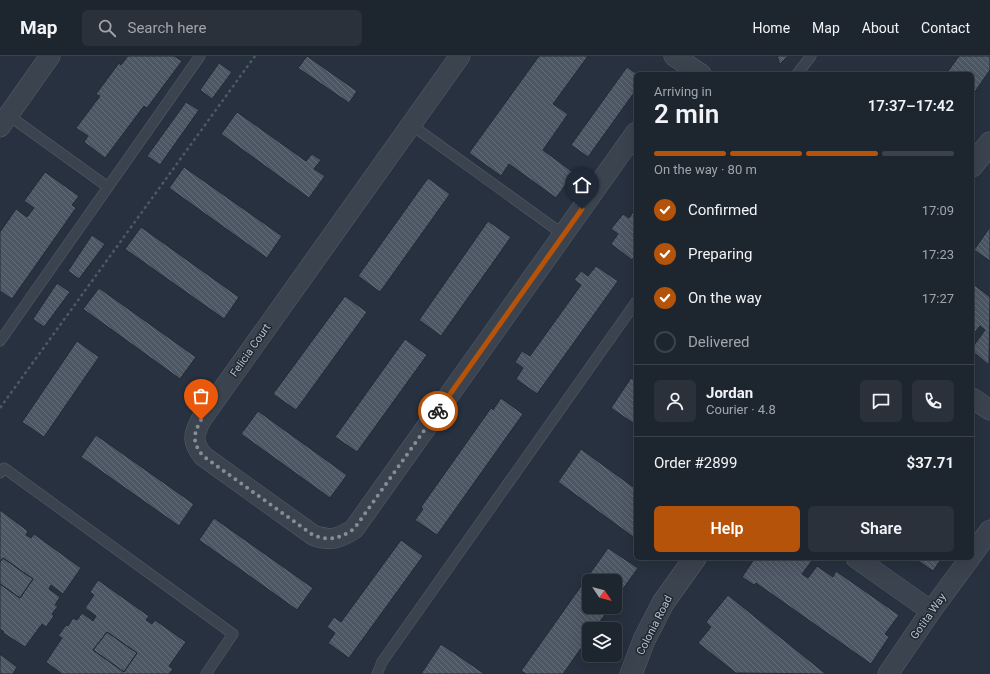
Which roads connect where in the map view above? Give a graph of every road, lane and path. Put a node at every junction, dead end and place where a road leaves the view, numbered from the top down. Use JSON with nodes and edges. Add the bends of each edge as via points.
{"nodes":[{"id":1,"x":50,"y":56,"type":"edge"},
{"id":2,"x":200,"y":56,"type":"edge"},
{"id":3,"x":255,"y":56,"type":"edge"},
{"id":4,"x":460,"y":56,"type":"edge"},
{"id":5,"x":811,"y":56,"type":"edge"},
{"id":6,"x":799,"y":72,"type":"edge"},
{"id":7,"x":4,"y":121,"type":"edge"},
{"id":8,"x":410,"y":124,"type":"junction"},
{"id":9,"x":634,"y":135,"type":"edge"},
{"id":10,"x":990,"y":143,"type":"edge"},
{"id":11,"x":974,"y":163,"type":"edge"},
{"id":12,"x":108,"y":187,"type":"junction"},
{"id":13,"x":564,"y":235,"type":"junction"},
{"id":14,"x":634,"y":305,"type":"edge"},
{"id":15,"x":0,"y":342,"type":"edge"},
{"id":16,"x":974,"y":399,"type":"edge"},
{"id":17,"x":0,"y":408,"type":"edge"},
{"id":18,"x":990,"y":410,"type":"edge"},
{"id":19,"x":0,"y":473,"type":"edge"},
{"id":20,"x":990,"y":530,"type":"edge"},
{"id":21,"x":974,"y":552,"type":"edge"},
{"id":22,"x":694,"y":560,"type":"edge"},
{"id":23,"x":859,"y":560,"type":"edge"},
{"id":24,"x":969,"y":560,"type":"edge"},
{"id":25,"x":931,"y":611,"type":"junction"},
{"id":26,"x":206,"y":674,"type":"edge"},
{"id":27,"x":377,"y":674,"type":"edge"},
{"id":28,"x":631,"y":674,"type":"edge"},
{"id":29,"x":888,"y":674,"type":"edge"}],
"edges":[{"from":1,"to":7,"type":"street"},
{"from":2,"to":12,"type":"lane"},
{"from":3,"to":17,"type":"path"},
{"from":4,"to":8,"type":"street","name":"Felicia Court"},
{"from":5,"to":6,"type":"lane"},
{"from":7,"to":12,"type":"lane"},
{"from":8,"to":13,"type":"lane"},
{"from":8,"to":13,"type":"street","name":"Felicia Court","via":[[201,420],[195,431],[194,440],[203,456],[313,535],[329,539],[343,536],[354,529]]},
{"from":9,"to":13,"type":"street","name":"Felicia Court"},
{"from":10,"to":11,"type":"street"},
{"from":12,"to":15,"type":"lane"},
{"from":14,"to":27,"type":"lane","via":[[382,662]]},
{"from":16,"to":18,"type":"street"},
{"from":19,"to":26,"type":"lane","via":[[4,468],[234,634]]},
{"from":20,"to":21,"type":"street"},
{"from":22,"to":28,"type":"street","name":"Colonia Road","via":[[663,603],[644,640]]},
{"from":23,"to":25,"type":"street"},
{"from":24,"to":25,"type":"street","name":"Gotita Way"},
{"from":25,"to":29,"type":"street","name":"Gotita Way"}]}
